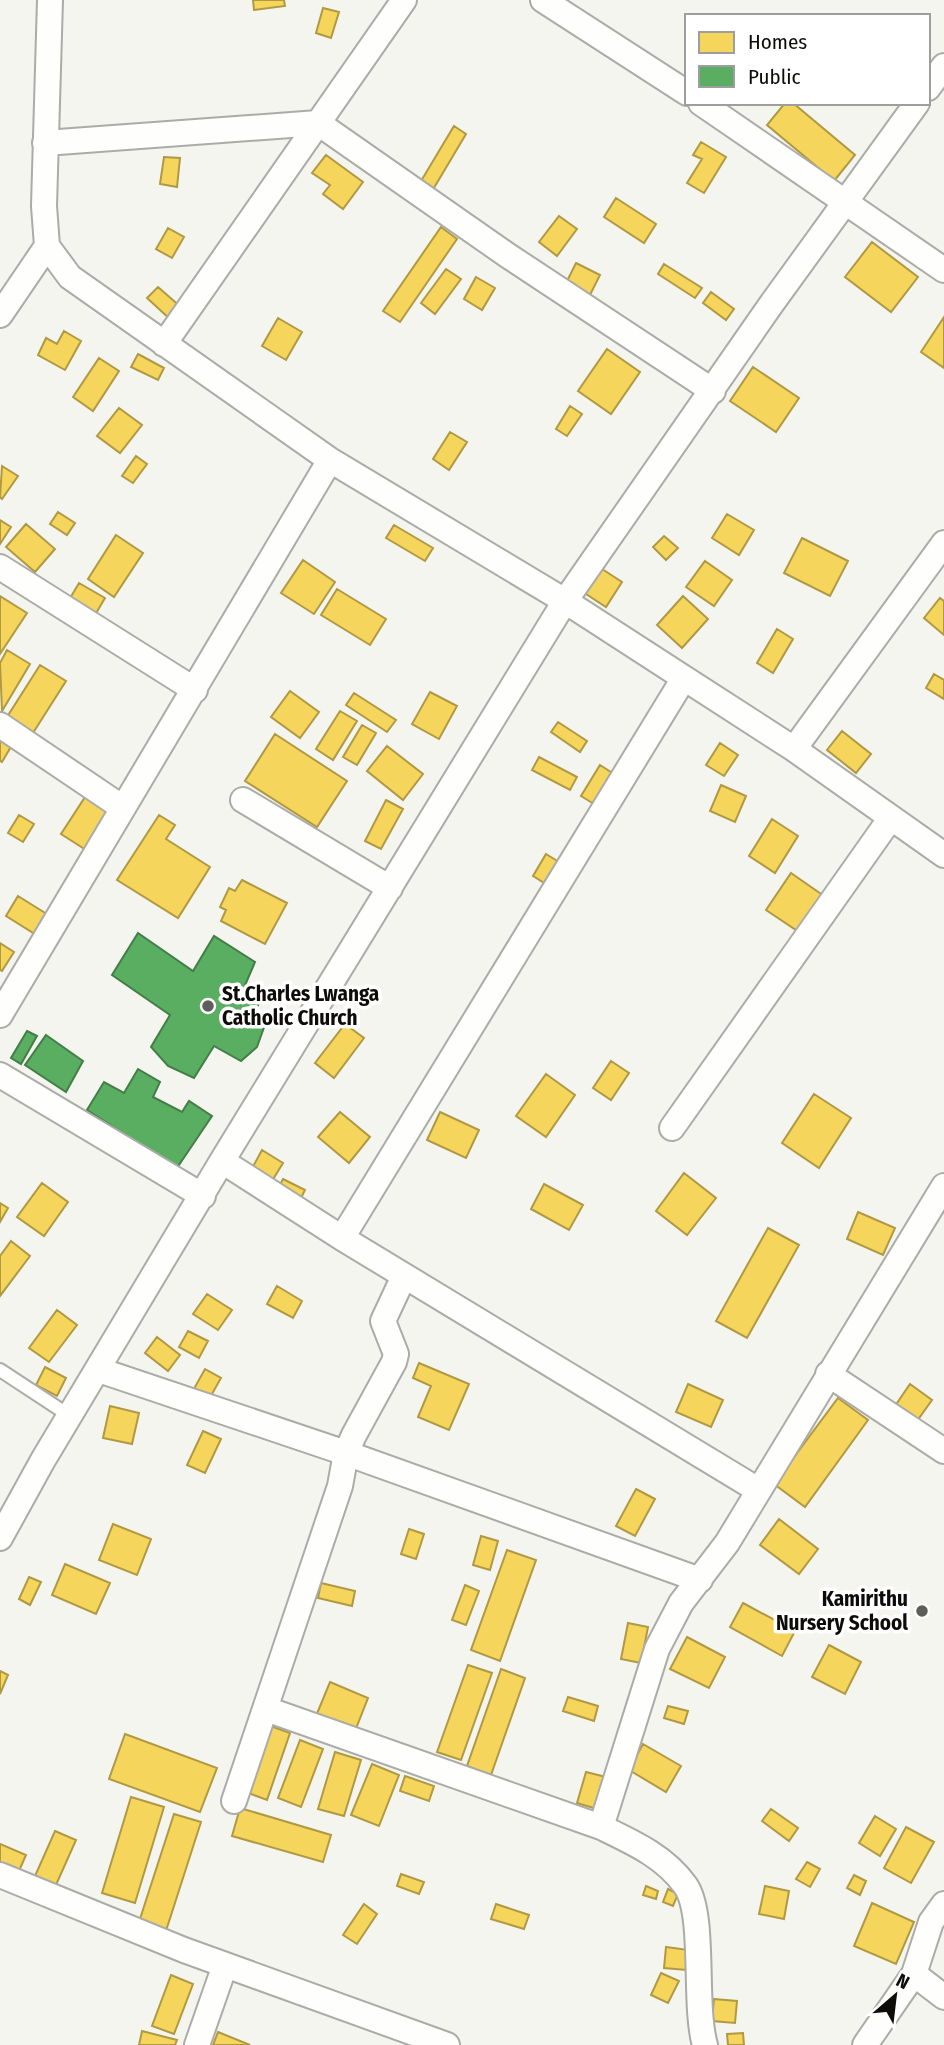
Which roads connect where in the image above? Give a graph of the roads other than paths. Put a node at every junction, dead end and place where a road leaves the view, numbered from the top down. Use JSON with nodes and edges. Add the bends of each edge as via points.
{"nodes":[{"id":1,"x":50,"y":0,"type":"edge"},
{"id":2,"x":404,"y":0,"type":"edge"},
{"id":3,"x":542,"y":0,"type":"edge"},
{"id":4,"x":944,"y":66,"type":"edge"},
{"id":5,"x":930,"y":85,"type":"edge"},
{"id":6,"x":685,"y":92,"type":"edge"},
{"id":7,"x":704,"y":105,"type":"edge"},
{"id":8,"x":917,"y":105,"type":"edge"},
{"id":9,"x":318,"y":123,"type":"junction"},
{"id":10,"x":45,"y":144,"type":"junction"},
{"id":11,"x":848,"y":202,"type":"junction"},
{"id":12,"x":47,"y":246,"type":"junction"},
{"id":13,"x":944,"y":270,"type":"edge"},
{"id":14,"x":0,"y":315,"type":"edge"},
{"id":15,"x":163,"y":344,"type":"junction"},
{"id":16,"x":713,"y":391,"type":"junction"},
{"id":17,"x":330,"y":460,"type":"junction"},
{"id":18,"x":944,"y":543,"type":"edge"},
{"id":19,"x":0,"y":567,"type":"edge"},
{"id":20,"x":565,"y":601,"type":"junction"},
{"id":21,"x":684,"y":677,"type":"junction"},
{"id":22,"x":195,"y":690,"type":"junction"},
{"id":23,"x":0,"y":725,"type":"edge"},
{"id":24,"x":794,"y":749,"type":"junction"},
{"id":25,"x":243,"y":800,"type":"dead end"},
{"id":26,"x":123,"y":808,"type":"junction"},
{"id":27,"x":890,"y":819,"type":"junction"},
{"id":28,"x":944,"y":855,"type":"edge"},
{"id":29,"x":390,"y":888,"type":"junction"},
{"id":30,"x":0,"y":1015,"type":"edge"},
{"id":31,"x":0,"y":1075,"type":"edge"},
{"id":32,"x":671,"y":1128,"type":"dead end"},
{"id":33,"x":222,"y":1161,"type":"junction"},
{"id":34,"x":944,"y":1186,"type":"edge"},
{"id":35,"x":203,"y":1196,"type":"junction"},
{"id":36,"x":342,"y":1238,"type":"junction"},
{"id":37,"x":404,"y":1276,"type":"junction"},
{"id":38,"x":0,"y":1370,"type":"edge"},
{"id":39,"x":99,"y":1370,"type":"junction"},
{"id":40,"x":828,"y":1374,"type":"junction"},
{"id":41,"x":70,"y":1416,"type":"junction"},
{"id":42,"x":944,"y":1451,"type":"edge"},
{"id":43,"x":346,"y":1453,"type":"junction"},
{"id":44,"x":758,"y":1490,"type":"junction"},
{"id":45,"x":0,"y":1538,"type":"edge"},
{"id":46,"x":700,"y":1580,"type":"junction"},
{"id":47,"x":266,"y":1709,"type":"junction"},
{"id":48,"x":234,"y":1801,"type":"dead end"},
{"id":49,"x":601,"y":1827,"type":"junction"},
{"id":50,"x":0,"y":1875,"type":"edge"},
{"id":51,"x":944,"y":1904,"type":"edge"},
{"id":52,"x":225,"y":1965,"type":"junction"},
{"id":53,"x":914,"y":1974,"type":"junction"},
{"id":54,"x":944,"y":1997,"type":"edge"},
{"id":55,"x":440,"y":2044,"type":"edge"},
{"id":56,"x":197,"y":2045,"type":"edge"},
{"id":57,"x":705,"y":2045,"type":"edge"},
{"id":58,"x":865,"y":2045,"type":"edge"}],
"edges":[{"from":1,"to":10,"type":"street"},
{"from":2,"to":9,"type":"street"},
{"from":3,"to":6,"type":"street"},
{"from":4,"to":5,"type":"street"},
{"from":7,"to":11,"type":"street"},
{"from":8,"to":11,"type":"street"},
{"from":9,"to":10,"type":"street"},
{"from":9,"to":15,"type":"street"},
{"from":9,"to":16,"type":"street"},
{"from":10,"to":12,"type":"street"},
{"from":11,"to":13,"type":"street"},
{"from":11,"to":16,"type":"street"},
{"from":12,"to":14,"type":"street"},
{"from":12,"to":15,"type":"street","via":[[70,277]]},
{"from":15,"to":17,"type":"street"},
{"from":16,"to":20,"type":"street"},
{"from":17,"to":20,"type":"street"},
{"from":17,"to":22,"type":"street"},
{"from":18,"to":24,"type":"street"},
{"from":19,"to":22,"type":"street"},
{"from":20,"to":21,"type":"street"},
{"from":20,"to":29,"type":"street"},
{"from":21,"to":24,"type":"street"},
{"from":21,"to":36,"type":"street"},
{"from":22,"to":26,"type":"street"},
{"from":23,"to":26,"type":"street"},
{"from":24,"to":27,"type":"street"},
{"from":25,"to":29,"type":"street"},
{"from":26,"to":30,"type":"street"},
{"from":27,"to":28,"type":"street"},
{"from":27,"to":32,"type":"street"},
{"from":29,"to":33,"type":"street"},
{"from":31,"to":35,"type":"street"},
{"from":33,"to":35,"type":"street"},
{"from":33,"to":36,"type":"street"},
{"from":34,"to":40,"type":"street"},
{"from":35,"to":39,"type":"street"},
{"from":36,"to":37,"type":"street"},
{"from":37,"to":43,"type":"street","via":[[383,1321],[396,1354],[394,1362]]},
{"from":37,"to":44,"type":"street"},
{"from":38,"to":41,"type":"lane"},
{"from":39,"to":41,"type":"street"},
{"from":39,"to":43,"type":"street"},
{"from":40,"to":42,"type":"street"},
{"from":40,"to":44,"type":"street"},
{"from":41,"to":45,"type":"street"},
{"from":43,"to":46,"type":"street"},
{"from":43,"to":47,"type":"street","via":[[340,1486]]},
{"from":44,"to":46,"type":"street"},
{"from":46,"to":49,"type":"street","via":[[681,1603],[657,1649]]},
{"from":47,"to":48,"type":"street"},
{"from":47,"to":49,"type":"street"},
{"from":49,"to":57,"type":"street","via":[[669,1866],[688,1887],[698,1934],[696,1984]]},
{"from":50,"to":52,"type":"street"},
{"from":51,"to":53,"type":"street","via":[[931,1922]]},
{"from":52,"to":55,"type":"street"},
{"from":52,"to":56,"type":"street"},
{"from":53,"to":54,"type":"street"},
{"from":53,"to":58,"type":"street"}]}
